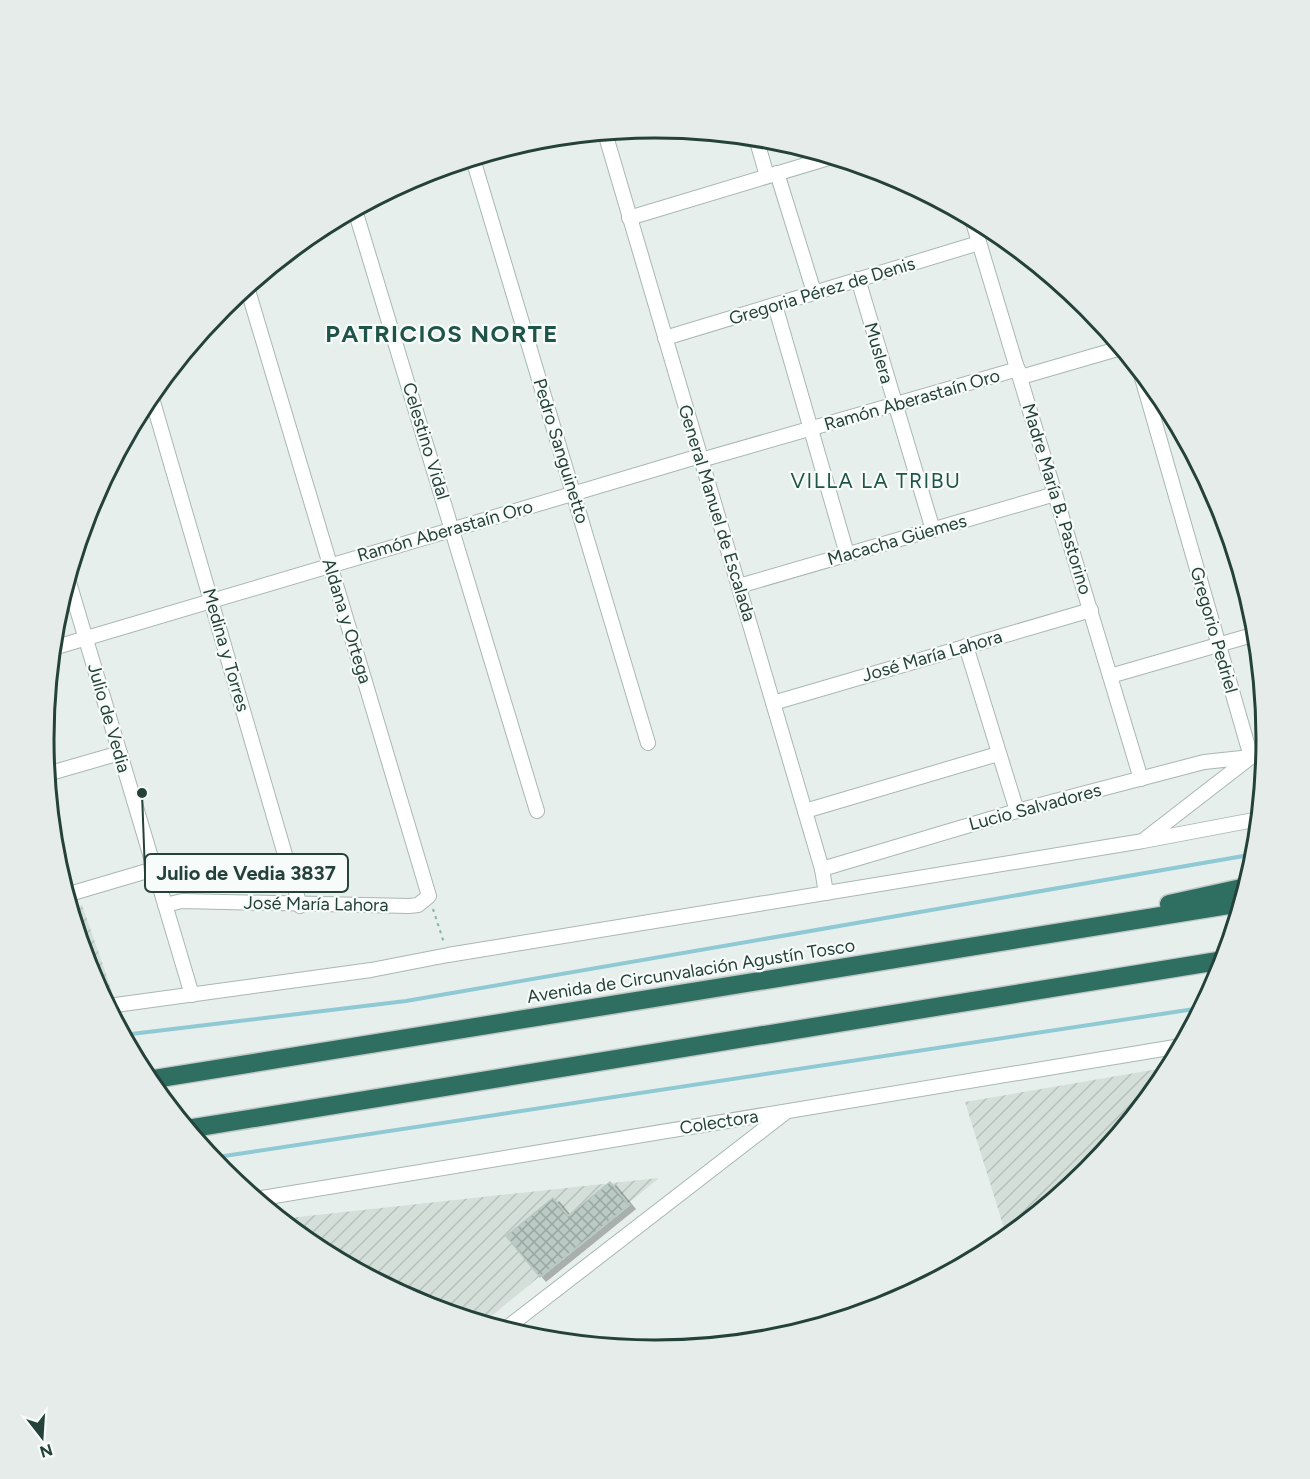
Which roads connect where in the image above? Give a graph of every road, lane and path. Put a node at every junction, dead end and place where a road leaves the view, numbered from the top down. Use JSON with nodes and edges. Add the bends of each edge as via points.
{"nodes":[{"id":1,"x":607,"y":141,"type":"edge"},
{"id":2,"x":761,"y":148,"type":"edge"},
{"id":3,"x":818,"y":161,"type":"edge"},
{"id":4,"x":475,"y":166,"type":"edge"},
{"id":5,"x":772,"y":174,"type":"junction"},
{"id":6,"x":357,"y":218,"type":"edge"},
{"id":7,"x":629,"y":218,"type":"junction"},
{"id":8,"x":976,"y":232,"type":"edge"},
{"id":9,"x":979,"y":243,"type":"junction"},
{"id":10,"x":858,"y":279,"type":"junction"},
{"id":11,"x":814,"y":292,"type":"junction"},
{"id":12,"x":250,"y":297,"type":"edge"},
{"id":13,"x":775,"y":305,"type":"junction"},
{"id":14,"x":665,"y":338,"type":"junction"},
{"id":15,"x":1113,"y":350,"type":"edge"},
{"id":16,"x":1019,"y":373,"type":"junction"},
{"id":17,"x":1147,"y":394,"type":"edge"},
{"id":18,"x":894,"y":405,"type":"junction"},
{"id":19,"x":155,"y":407,"type":"edge"},
{"id":20,"x":812,"y":429,"type":"junction"},
{"id":21,"x":700,"y":458,"type":"junction"},
{"id":22,"x":574,"y":494,"type":"junction"},
{"id":23,"x":1055,"y":494,"type":"junction"},
{"id":24,"x":453,"y":529,"type":"junction"},
{"id":25,"x":933,"y":530,"type":"junction"},
{"id":26,"x":847,"y":554,"type":"junction"},
{"id":27,"x":330,"y":565,"type":"junction"},
{"id":28,"x":739,"y":586,"type":"junction"},
{"id":29,"x":72,"y":593,"type":"edge"},
{"id":30,"x":212,"y":600,"type":"junction"},
{"id":31,"x":1091,"y":610,"type":"junction"},
{"id":32,"x":1247,"y":637,"type":"edge"},
{"id":33,"x":86,"y":638,"type":"junction"},
{"id":34,"x":62,"y":645,"type":"edge"},
{"id":35,"x":1218,"y":645,"type":"junction"},
{"id":36,"x":966,"y":646,"type":"junction"},
{"id":37,"x":1110,"y":676,"type":"junction"},
{"id":38,"x":773,"y":703,"type":"junction"},
{"id":39,"x":648,"y":743,"type":"dead end"},
{"id":40,"x":120,"y":753,"type":"junction"},
{"id":41,"x":998,"y":754,"type":"junction"},
{"id":42,"x":1256,"y":754,"type":"edge"},
{"id":43,"x":1251,"y":757,"type":"junction"},
{"id":44,"x":55,"y":772,"type":"edge"},
{"id":45,"x":1141,"y":779,"type":"junction"},
{"id":46,"x":537,"y":811,"type":"dead end"},
{"id":47,"x":805,"y":811,"type":"junction"},
{"id":48,"x":1017,"y":811,"type":"junction"},
{"id":49,"x":1251,"y":821,"type":"edge"},
{"id":50,"x":1143,"y":841,"type":"junction"},
{"id":51,"x":154,"y":869,"type":"junction"},
{"id":52,"x":822,"y":869,"type":"junction"},
{"id":53,"x":1237,"y":889,"type":"edge"},
{"id":54,"x":74,"y":893,"type":"edge"},
{"id":55,"x":826,"y":893,"type":"junction"},
{"id":56,"x":429,"y":896,"type":"junction"},
{"id":57,"x":1233,"y":904,"type":"edge"},
{"id":58,"x":165,"y":905,"type":"junction"},
{"id":59,"x":300,"y":906,"type":"junction"},
{"id":60,"x":1068,"y":931,"type":"junction"},
{"id":61,"x":448,"y":955,"type":"junction"},
{"id":62,"x":1213,"y":962,"type":"edge"},
{"id":63,"x":192,"y":995,"type":"junction"},
{"id":64,"x":116,"y":1005,"type":"edge"},
{"id":65,"x":1170,"y":1048,"type":"edge"},
{"id":66,"x":159,"y":1078,"type":"edge"},
{"id":67,"x":788,"y":1111,"type":"junction"},
{"id":68,"x":196,"y":1128,"type":"edge"},
{"id":69,"x":268,"y":1198,"type":"edge"},
{"id":70,"x":513,"y":1323,"type":"edge"}],
"edges":[{"from":1,"to":7,"type":"street","name":"General Manuel de Escalada"},
{"from":2,"to":5,"type":"street"},
{"from":3,"to":5,"type":"street"},
{"from":4,"to":22,"type":"street","name":"Pedro Sanguinetto"},
{"from":5,"to":7,"type":"street"},
{"from":5,"to":11,"type":"street"},
{"from":6,"to":24,"type":"street","name":"Celestino Vidal"},
{"from":7,"to":14,"type":"street","name":"General Manuel de Escalada"},
{"from":8,"to":9,"type":"street","name":"Madre María B. Pastorino"},
{"from":9,"to":10,"type":"street","name":"Gregoria Pérez de Denis"},
{"from":9,"to":16,"type":"street","name":"Madre María B. Pastorino"},
{"from":10,"to":11,"type":"street","name":"Gregoria Pérez de Denis"},
{"from":10,"to":18,"type":"street","name":"Muslera"},
{"from":11,"to":13,"type":"street","name":"Gregoria Pérez de Denis"},
{"from":12,"to":27,"type":"street","name":"Aldana y Ortega"},
{"from":13,"to":14,"type":"street","name":"Gregoria Pérez de Denis"},
{"from":13,"to":20,"type":"street"},
{"from":14,"to":21,"type":"street","name":"General Manuel de Escalada"},
{"from":15,"to":16,"type":"street","name":"Ramón Aberastaín Oro"},
{"from":16,"to":18,"type":"street","name":"Ramón Aberastaín Oro"},
{"from":16,"to":23,"type":"street","name":"Madre María B. Pastorino"},
{"from":17,"to":35,"type":"street","name":"Gregorio Pedriel"},
{"from":18,"to":20,"type":"street","name":"Ramón Aberastaín Oro"},
{"from":18,"to":25,"type":"street","name":"Muslera"},
{"from":19,"to":30,"type":"street","name":"Medina y Torres"},
{"from":20,"to":21,"type":"street","name":"Ramón Aberastaín Oro"},
{"from":20,"to":26,"type":"street"},
{"from":21,"to":22,"type":"street","name":"Ramón Aberastaín Oro"},
{"from":21,"to":28,"type":"street","name":"General Manuel de Escalada"},
{"from":22,"to":24,"type":"street","name":"Ramón Aberastaín Oro"},
{"from":22,"to":39,"type":"street","name":"Pedro Sanguinetto"},
{"from":23,"to":25,"type":"street","name":"Macacha Güemes"},
{"from":23,"to":31,"type":"street","name":"Madre María B. Pastorino"},
{"from":24,"to":27,"type":"street","name":"Ramón Aberastaín Oro"},
{"from":24,"to":46,"type":"street","name":"Celestino Vidal"},
{"from":25,"to":26,"type":"street","name":"Macacha Güemes"},
{"from":26,"to":28,"type":"street","name":"Macacha Güemes"},
{"from":27,"to":30,"type":"street","name":"Ramón Aberastaín Oro"},
{"from":27,"to":56,"type":"street","name":"Aldana y Ortega"},
{"from":28,"to":38,"type":"street","name":"General Manuel de Escalada"},
{"from":29,"to":33,"type":"street","name":"Julio de Vedia"},
{"from":30,"to":33,"type":"street","name":"Ramón Aberastaín Oro"},
{"from":30,"to":59,"type":"street","name":"Medina y Torres"},
{"from":31,"to":36,"type":"street","name":"José María Lahora"},
{"from":31,"to":37,"type":"street","name":"Madre María B. Pastorino"},
{"from":32,"to":35,"type":"street"},
{"from":33,"to":34,"type":"street","name":"Ramón Aberastaín Oro"},
{"from":33,"to":40,"type":"street","name":"Julio de Vedia"},
{"from":35,"to":37,"type":"street"},
{"from":35,"to":43,"type":"street","name":"Gregorio Pedriel"},
{"from":36,"to":38,"type":"street","name":"José María Lahora"},
{"from":36,"to":41,"type":"street"},
{"from":37,"to":45,"type":"street","name":"Madre María B. Pastorino"},
{"from":38,"to":47,"type":"street","name":"General Manuel de Escalada"},
{"from":40,"to":44,"type":"street"},
{"from":40,"to":51,"type":"street","name":"Julio de Vedia"},
{"from":41,"to":47,"type":"street"},
{"from":41,"to":48,"type":"street"},
{"from":42,"to":43,"type":"street"},
{"from":43,"to":45,"type":"street","name":"Lucio Salvadores","via":[[1203,762]]},
{"from":43,"to":50,"type":"street"},
{"from":45,"to":48,"type":"street","name":"Lucio Salvadores"},
{"from":47,"to":52,"type":"street","name":"General Manuel de Escalada"},
{"from":48,"to":52,"type":"street","name":"Lucio Salvadores"},
{"from":49,"to":50,"type":"street"},
{"from":50,"to":55,"type":"street"},
{"from":51,"to":54,"type":"street"},
{"from":51,"to":58,"type":"street","name":"Julio de Vedia"},
{"from":52,"to":55,"type":"street","name":"General Manuel de Escalada"},
{"from":53,"to":60,"type":"highway"},
{"from":55,"to":61,"type":"street"},
{"from":56,"to":59,"type":"street","name":"José María Lahora","via":[[418,905],[409,906]]},
{"from":56,"to":61,"type":"path"},
{"from":57,"to":60,"type":"highway","name":"Avenida de Circunvalación Agustín Tosco"},
{"from":58,"to":59,"type":"street","name":"José María Lahora","via":[[182,901]]},
{"from":58,"to":63,"type":"street","name":"Julio de Vedia"},
{"from":60,"to":66,"type":"highway","name":"Avenida de Circunvalación Agustín Tosco"},
{"from":61,"to":63,"type":"street"},
{"from":62,"to":68,"type":"highway"},
{"from":63,"to":64,"type":"street"},
{"from":65,"to":67,"type":"street","name":"Colectora"},
{"from":67,"to":69,"type":"street","name":"Colectora"},
{"from":67,"to":70,"type":"street"}]}
